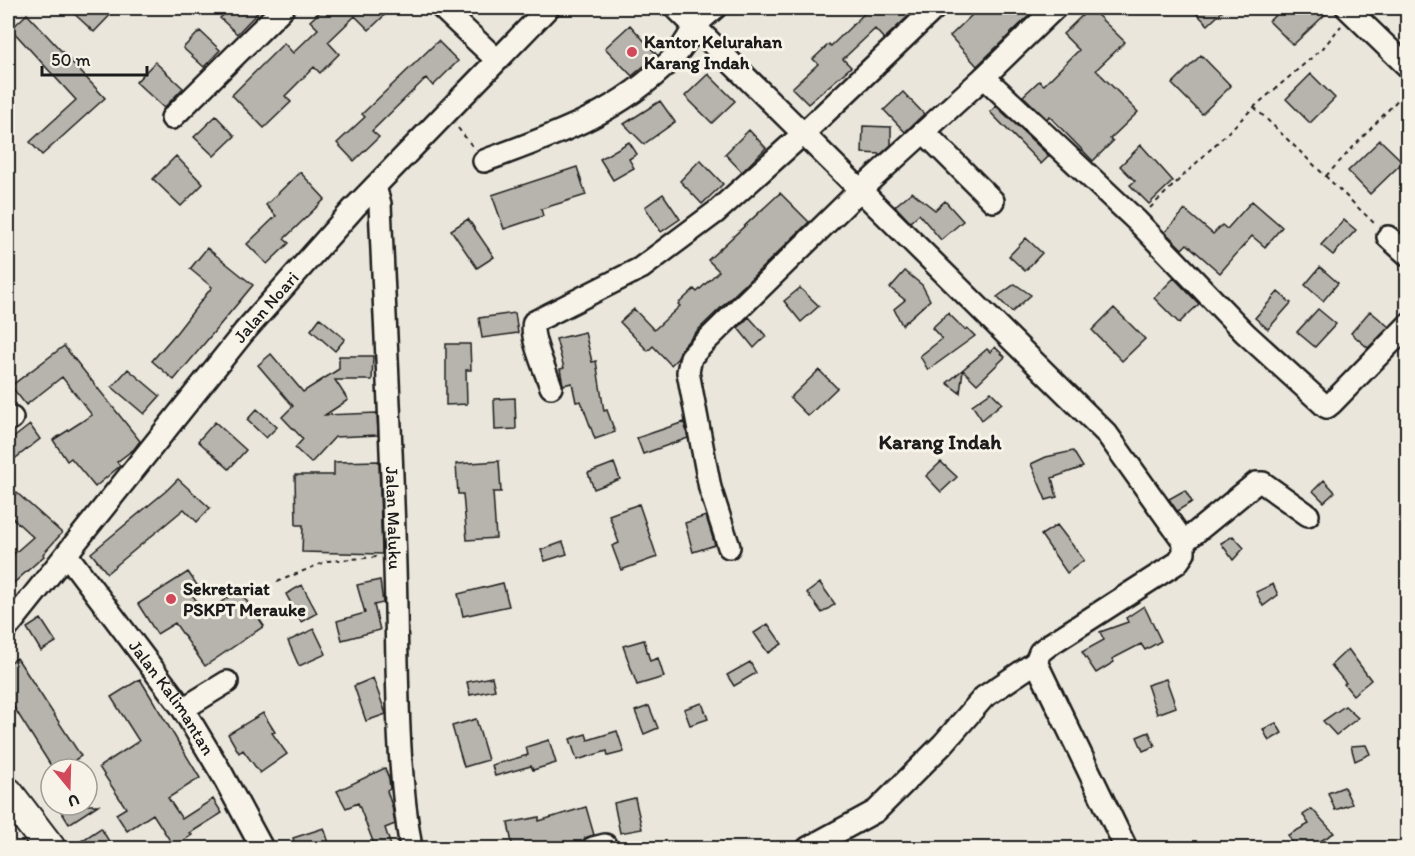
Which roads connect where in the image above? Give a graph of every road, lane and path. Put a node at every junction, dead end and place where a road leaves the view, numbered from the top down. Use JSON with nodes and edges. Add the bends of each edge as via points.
{"nodes":[{"id":1,"x":283,"y":8,"type":"edge"},
{"id":2,"x":442,"y":8,"type":"edge"},
{"id":3,"x":548,"y":8,"type":"edge"},
{"id":4,"x":676,"y":8,"type":"edge"},
{"id":5,"x":715,"y":8,"type":"edge"},
{"id":6,"x":935,"y":8,"type":"edge"},
{"id":7,"x":1055,"y":8,"type":"edge"},
{"id":8,"x":1350,"y":10,"type":"edge"},
{"id":9,"x":696,"y":26,"type":"junction"},
{"id":10,"x":496,"y":59,"type":"junction"},
{"id":11,"x":1407,"y":67,"type":"edge"},
{"id":12,"x":984,"y":77,"type":"junction"},
{"id":13,"x":1407,"y":89,"type":"edge"},
{"id":14,"x":1254,"y":107,"type":"junction"},
{"id":15,"x":446,"y":112,"type":"junction"},
{"id":16,"x":172,"y":118,"type":"dead end"},
{"id":17,"x":924,"y":132,"type":"junction"},
{"id":18,"x":804,"y":133,"type":"junction"},
{"id":19,"x":484,"y":161,"type":"joint"},
{"id":20,"x":1326,"y":176,"type":"junction"},
{"id":21,"x":375,"y":186,"type":"junction"},
{"id":22,"x":861,"y":189,"type":"junction"},
{"id":23,"x":993,"y":201,"type":"dead end"},
{"id":24,"x":1137,"y":221,"type":"junction"},
{"id":25,"x":1388,"y":237,"type":"joint"},
{"id":26,"x":1407,"y":255,"type":"edge"},
{"id":27,"x":1407,"y":325,"type":"edge"},
{"id":28,"x":1400,"y":348,"type":"edge"},
{"id":29,"x":551,"y":387,"type":"dead end"},
{"id":30,"x":1308,"y":515,"type":"dead end"},
{"id":31,"x":1184,"y":542,"type":"junction"},
{"id":32,"x":729,"y":547,"type":"dead end"},
{"id":33,"x":67,"y":555,"type":"junction"},
{"id":34,"x":395,"y":556,"type":"junction"},
{"id":35,"x":277,"y":582,"type":"dead end"},
{"id":36,"x":8,"y":627,"type":"edge"},
{"id":37,"x":1036,"y":662,"type":"junction"},
{"id":38,"x":228,"y":682,"type":"dead end"},
{"id":39,"x":183,"y":709,"type":"junction"},
{"id":40,"x":8,"y":794,"type":"edge"},
{"id":41,"x":8,"y":822,"type":"edge"},
{"id":42,"x":28,"y":849,"type":"edge"},
{"id":43,"x":50,"y":849,"type":"edge"},
{"id":44,"x":261,"y":849,"type":"edge"},
{"id":45,"x":411,"y":849,"type":"edge"},
{"id":46,"x":808,"y":849,"type":"edge"},
{"id":47,"x":1126,"y":849,"type":"edge"}],
"edges":[{"from":1,"to":16,"type":"street"},
{"from":2,"to":10,"type":"street"},
{"from":3,"to":10,"type":"street","name":"Jalan Noari"},
{"from":4,"to":9,"type":"street"},
{"from":5,"to":9,"type":"street"},
{"from":6,"to":18,"type":"street"},
{"from":7,"to":12,"type":"street"},
{"from":8,"to":11,"type":"street"},
{"from":8,"to":14,"type":"path","via":[[1323,48]]},
{"from":9,"to":18,"type":"street"},
{"from":9,"to":19,"type":"street","via":[[671,61],[602,114]]},
{"from":10,"to":15,"type":"street","name":"Jalan Noari"},
{"from":12,"to":17,"type":"street"},
{"from":12,"to":24,"type":"street"},
{"from":13,"to":20,"type":"path"},
{"from":14,"to":20,"type":"path"},
{"from":14,"to":24,"type":"path"},
{"from":15,"to":19,"type":"path"},
{"from":15,"to":21,"type":"street","name":"Jalan Noari"},
{"from":17,"to":22,"type":"street"},
{"from":17,"to":23,"type":"street"},
{"from":18,"to":22,"type":"street"},
{"from":18,"to":29,"type":"street","via":[[716,212],[641,268],[534,322],[534,337]]},
{"from":20,"to":25,"type":"path"},
{"from":21,"to":33,"type":"street","name":"Jalan Noari","via":[[244,332]]},
{"from":21,"to":34,"type":"street","name":"Jalan Maluku","via":[[380,204]]},
{"from":22,"to":31,"type":"street","via":[[1107,434]]},
{"from":22,"to":32,"type":"street","via":[[703,344],[688,366],[710,488]]},
{"from":24,"to":28,"type":"street","via":[[1245,333],[1325,406]]},
{"from":25,"to":26,"type":"street"},
{"from":27,"to":28,"type":"street"},
{"from":30,"to":31,"type":"street","via":[[1263,483],[1256,483]]},
{"from":31,"to":37,"type":"street","via":[[1184,553],[1177,563],[1049,645]]},
{"from":33,"to":36,"type":"street","name":"Jalan Noari"},
{"from":33,"to":39,"type":"street","name":"Jalan Kalimantan"},
{"from":34,"to":35,"type":"path","via":[[327,561]]},
{"from":34,"to":45,"type":"street","name":"Jalan Maluku","via":[[401,770]]},
{"from":37,"to":46,"type":"street","via":[[984,697],[876,811]]},
{"from":37,"to":47,"type":"street"},
{"from":38,"to":39,"type":"street"},
{"from":39,"to":44,"type":"street","name":"Jalan Kalimantan"},
{"from":40,"to":43,"type":"highway"},
{"from":41,"to":42,"type":"highway"}]}
